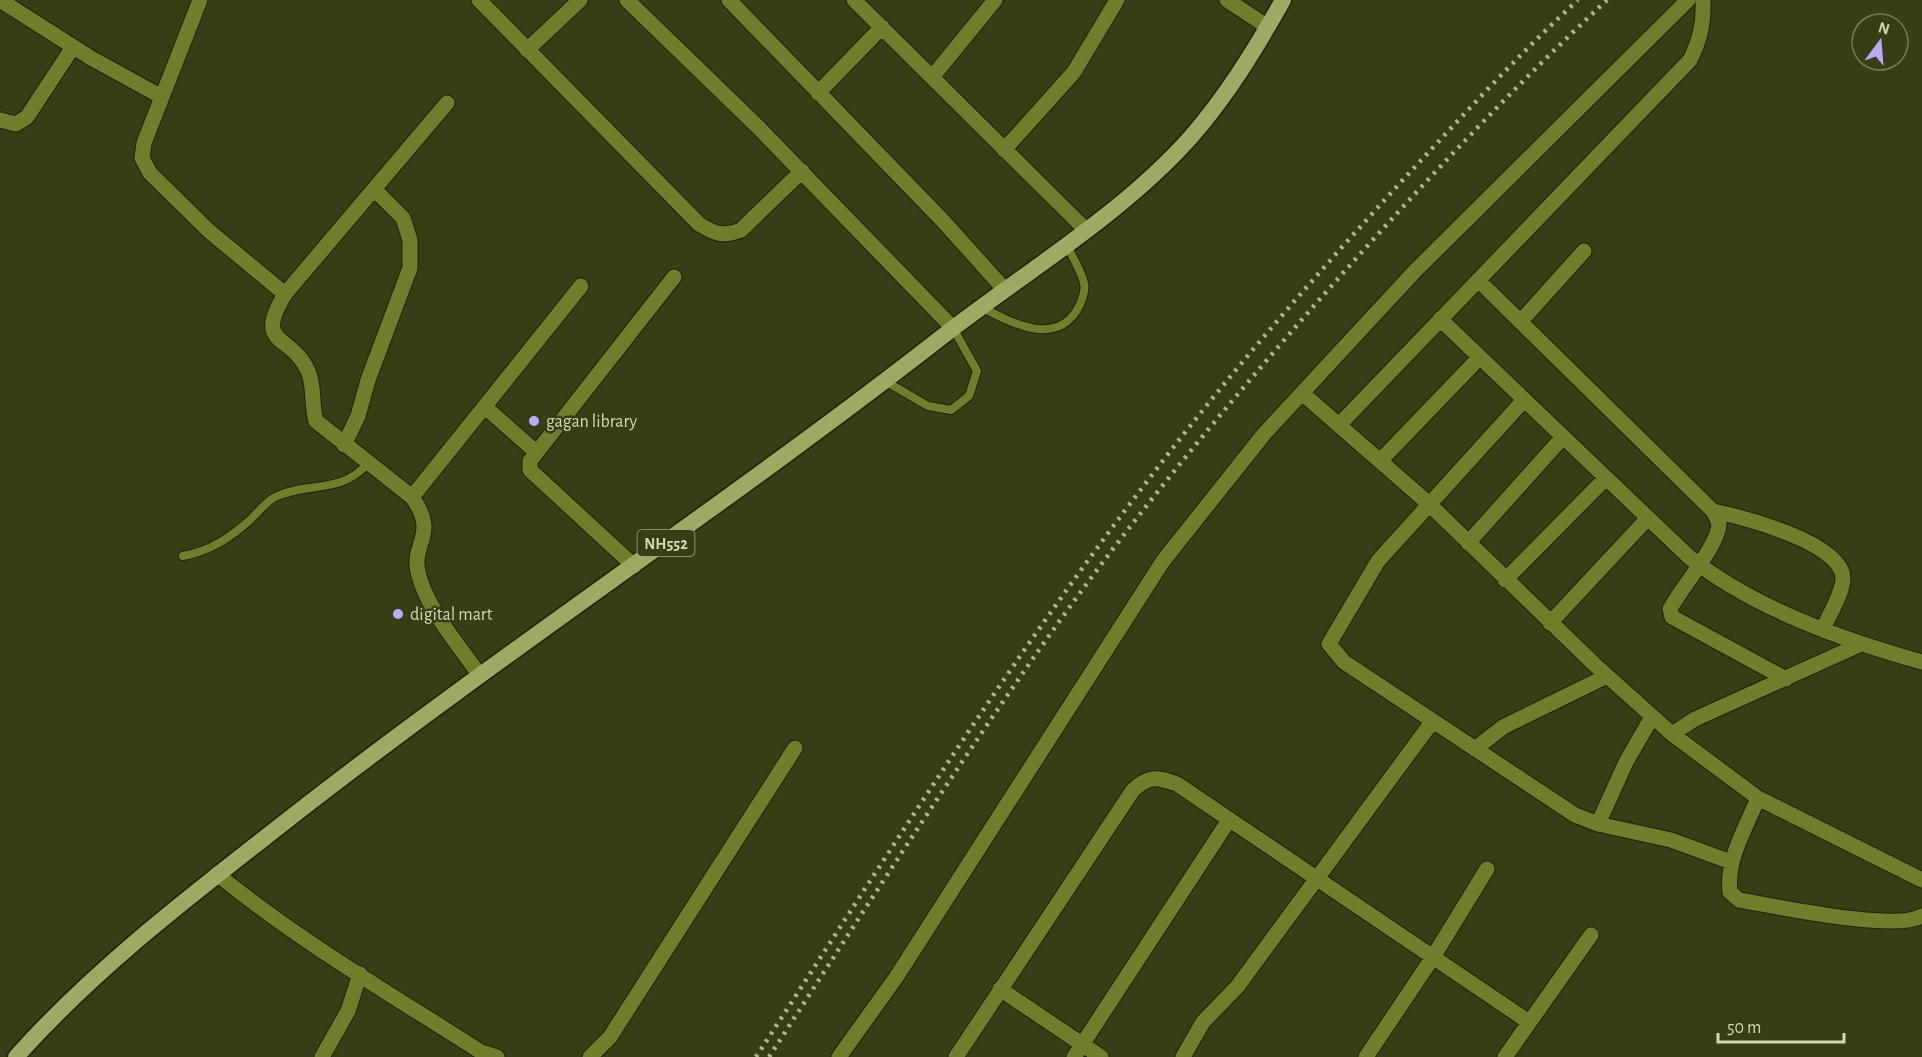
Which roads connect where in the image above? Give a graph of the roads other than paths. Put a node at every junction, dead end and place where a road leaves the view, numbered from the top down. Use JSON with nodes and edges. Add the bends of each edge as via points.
{"nodes":[{"id":1,"x":0,"y":0,"type":"edge"},
{"id":2,"x":200,"y":0,"type":"edge"},
{"id":3,"x":479,"y":0,"type":"edge"},
{"id":4,"x":580,"y":0,"type":"edge"},
{"id":5,"x":627,"y":0,"type":"edge"},
{"id":6,"x":729,"y":0,"type":"edge"},
{"id":7,"x":854,"y":0,"type":"edge"},
{"id":8,"x":995,"y":0,"type":"edge"},
{"id":9,"x":1117,"y":0,"type":"edge"},
{"id":10,"x":1227,"y":0,"type":"edge"},
{"id":11,"x":1284,"y":0,"type":"edge"},
{"id":12,"x":1688,"y":0,"type":"edge"},
{"id":13,"x":1703,"y":0,"type":"edge"},
{"id":14,"x":882,"y":27,"type":"junction"},
{"id":15,"x":1268,"y":27,"type":"junction"},
{"id":16,"x":73,"y":47,"type":"junction"},
{"id":17,"x":527,"y":50,"type":"junction"},
{"id":18,"x":933,"y":76,"type":"junction"},
{"id":19,"x":818,"y":93,"type":"junction"},
{"id":20,"x":162,"y":97,"type":"junction"},
{"id":21,"x":447,"y":103,"type":"dead end"},
{"id":22,"x":0,"y":120,"type":"edge"},
{"id":23,"x":1004,"y":150,"type":"junction"},
{"id":24,"x":802,"y":171,"type":"junction"},
{"id":25,"x":374,"y":189,"type":"junction"},
{"id":26,"x":1086,"y":230,"type":"junction"},
{"id":27,"x":1066,"y":244,"type":"junction"},
{"id":28,"x":1584,"y":251,"type":"dead end"},
{"id":29,"x":674,"y":277,"type":"dead end"},
{"id":30,"x":1478,"y":280,"type":"junction"},
{"id":31,"x":581,"y":286,"type":"dead end"},
{"id":32,"x":1005,"y":290,"type":"junction"},
{"id":33,"x":285,"y":294,"type":"junction"},
{"id":34,"x":981,"y":307,"type":"junction"},
{"id":35,"x":1440,"y":319,"type":"junction"},
{"id":36,"x":1521,"y":321,"type":"junction"},
{"id":37,"x":953,"y":328,"type":"junction"},
{"id":38,"x":1480,"y":357,"type":"junction"},
{"id":39,"x":885,"y":381,"type":"junction"},
{"id":40,"x":1302,"y":393,"type":"junction"},
{"id":41,"x":1524,"y":400,"type":"junction"},
{"id":42,"x":485,"y":406,"type":"junction"},
{"id":43,"x":1339,"y":425,"type":"junction"},
{"id":44,"x":1563,"y":437,"type":"junction"},
{"id":45,"x":344,"y":445,"type":"junction"},
{"id":46,"x":536,"y":452,"type":"junction"},
{"id":47,"x":1380,"y":461,"type":"junction"},
{"id":48,"x":368,"y":463,"type":"junction"},
{"id":49,"x":1606,"y":478,"type":"junction"},
{"id":50,"x":412,"y":497,"type":"junction"},
{"id":51,"x":1428,"y":503,"type":"junction"},
{"id":52,"x":1713,"y":511,"type":"junction"},
{"id":53,"x":1648,"y":518,"type":"junction"},
{"id":54,"x":1468,"y":543,"type":"junction"},
{"id":55,"x":183,"y":556,"type":"dead end"},
{"id":56,"x":1699,"y":565,"type":"junction"},
{"id":57,"x":634,"y":566,"type":"junction"},
{"id":58,"x":1505,"y":580,"type":"junction"},
{"id":59,"x":1550,"y":622,"type":"junction"},
{"id":60,"x":1823,"y":629,"type":"junction"},
{"id":61,"x":1859,"y":645,"type":"junction"},
{"id":62,"x":1922,"y":662,"type":"edge"},
{"id":63,"x":480,"y":675,"type":"junction"},
{"id":64,"x":1607,"y":676,"type":"junction"},
{"id":65,"x":1786,"y":679,"type":"junction"},
{"id":66,"x":1652,"y":717,"type":"junction"},
{"id":67,"x":1432,"y":722,"type":"junction"},
{"id":68,"x":1672,"y":734,"type":"junction"},
{"id":69,"x":795,"y":748,"type":"dead end"},
{"id":70,"x":1475,"y":749,"type":"junction"},
{"id":71,"x":1758,"y":798,"type":"junction"},
{"id":72,"x":1229,"y":820,"type":"junction"},
{"id":73,"x":1598,"y":824,"type":"junction"},
{"id":74,"x":1731,"y":862,"type":"junction"},
{"id":75,"x":1487,"y":870,"type":"dead end"},
{"id":76,"x":217,"y":874,"type":"junction"},
{"id":77,"x":1316,"y":879,"type":"junction"},
{"id":78,"x":1922,"y":880,"type":"edge"},
{"id":79,"x":1922,"y":916,"type":"edge"},
{"id":80,"x":1592,"y":935,"type":"dead end"},
{"id":81,"x":1433,"y":957,"type":"junction"},
{"id":82,"x":360,"y":974,"type":"junction"},
{"id":83,"x":1000,"y":989,"type":"junction"},
{"id":84,"x":1529,"y":1022,"type":"junction"},
{"id":85,"x":1078,"y":1050,"type":"edge"},
{"id":86,"x":478,"y":1054,"type":"edge"},
{"id":87,"x":22,"y":1055,"type":"edge"},
{"id":88,"x":322,"y":1057,"type":"edge"},
{"id":89,"x":497,"y":1057,"type":"edge"},
{"id":90,"x":590,"y":1057,"type":"edge"},
{"id":91,"x":839,"y":1057,"type":"edge"},
{"id":92,"x":956,"y":1057,"type":"edge"},
{"id":93,"x":1101,"y":1057,"type":"edge"},
{"id":94,"x":1183,"y":1057,"type":"edge"},
{"id":95,"x":1366,"y":1057,"type":"edge"},
{"id":96,"x":1505,"y":1057,"type":"edge"}],
"edges":[{"from":1,"to":16,"type":"street"},
{"from":2,"to":20,"type":"street"},
{"from":3,"to":17,"type":"street"},
{"from":4,"to":17,"type":"street"},
{"from":5,"to":24,"type":"street"},
{"from":6,"to":19,"type":"street"},
{"from":7,"to":14,"type":"street"},
{"from":8,"to":18,"type":"street"},
{"from":9,"to":23,"type":"street","via":[[1074,72]]},
{"from":10,"to":15,"type":"street"},
{"from":11,"to":15,"type":"highway","number":"NH552"},
{"from":12,"to":40,"type":"street","via":[[1415,271]]},
{"from":13,"to":30,"type":"street","via":[[1700,40],[1690,60]]},
{"from":14,"to":18,"type":"street"},
{"from":14,"to":19,"type":"street"},
{"from":15,"to":26,"type":"highway","number":"NH552","via":[[1218,104],[1189,140]]},
{"from":16,"to":20,"type":"street"},
{"from":16,"to":22,"type":"street","via":[[27,117],[16,124]]},
{"from":17,"to":24,"type":"street","via":[[699,224],[716,235],[741,230]]},
{"from":18,"to":23,"type":"street"},
{"from":19,"to":32,"type":"street"},
{"from":20,"to":33,"type":"street","via":[[143,150],[142,158],[150,173],[209,231]]},
{"from":21,"to":25,"type":"street"},
{"from":23,"to":26,"type":"street"},
{"from":24,"to":37,"type":"street"},
{"from":25,"to":33,"type":"street"},
{"from":25,"to":45,"type":"street","via":[[403,218],[410,240],[410,268]]},
{"from":26,"to":27,"type":"highway","number":"NH552"},
{"from":27,"to":32,"type":"highway","number":"NH552"},
{"from":27,"to":34,"type":"lane","via":[[1085,285],[1079,308],[1069,322],[1045,330],[1020,327]]},
{"from":28,"to":36,"type":"street"},
{"from":29,"to":46,"type":"street"},
{"from":30,"to":35,"type":"street"},
{"from":30,"to":36,"type":"street"},
{"from":31,"to":42,"type":"street"},
{"from":32,"to":34,"type":"highway","number":"NH552"},
{"from":33,"to":45,"type":"street","via":[[272,315],[271,326],[308,371],[316,422]]},
{"from":34,"to":37,"type":"highway","number":"NH552"},
{"from":35,"to":38,"type":"street"},
{"from":35,"to":43,"type":"street"},
{"from":36,"to":52,"type":"street"},
{"from":37,"to":39,"type":"highway","number":"NH552"},
{"from":37,"to":39,"type":"lane","via":[[977,371],[969,396],[951,410],[928,406]]},
{"from":38,"to":41,"type":"street"},
{"from":38,"to":47,"type":"street"},
{"from":39,"to":57,"type":"highway","number":"NH552"},
{"from":40,"to":43,"type":"street"},
{"from":40,"to":91,"type":"street","via":[[1264,434],[1163,561],[897,976]]},
{"from":41,"to":44,"type":"street"},
{"from":41,"to":51,"type":"street"},
{"from":42,"to":46,"type":"street"},
{"from":42,"to":50,"type":"street"},
{"from":43,"to":47,"type":"street"},
{"from":44,"to":49,"type":"street"},
{"from":44,"to":54,"type":"street"},
{"from":45,"to":48,"type":"street"},
{"from":46,"to":57,"type":"street","via":[[530,470]]},
{"from":47,"to":51,"type":"street"},
{"from":48,"to":50,"type":"street"},
{"from":48,"to":55,"type":"lane","via":[[358,475],[341,484],[291,490],[272,499],[218,545]]},
{"from":49,"to":53,"type":"street"},
{"from":49,"to":58,"type":"street"},
{"from":50,"to":63,"type":"street","via":[[423,512],[425,532],[418,574],[429,600]]},
{"from":51,"to":54,"type":"street"},
{"from":51,"to":67,"type":"street","via":[[1378,561],[1329,644],[1344,662]]},
{"from":52,"to":56,"type":"street","via":[[1719,524]]},
{"from":52,"to":60,"type":"street","via":[[1787,533],[1832,558],[1841,568],[1843,579]]},
{"from":53,"to":56,"type":"street"},
{"from":53,"to":59,"type":"street"},
{"from":54,"to":58,"type":"street"},
{"from":56,"to":60,"type":"street","via":[[1753,598]]},
{"from":56,"to":65,"type":"street","via":[[1673,602],[1672,617]]},
{"from":57,"to":63,"type":"highway","number":"NH552"},
{"from":58,"to":59,"type":"street"},
{"from":59,"to":64,"type":"street"},
{"from":60,"to":61,"type":"street"},
{"from":61,"to":62,"type":"street"},
{"from":61,"to":65,"type":"street"},
{"from":63,"to":76,"type":"highway","number":"NH552"},
{"from":64,"to":66,"type":"street"},
{"from":64,"to":70,"type":"street","via":[[1503,726]]},
{"from":65,"to":68,"type":"street","via":[[1695,719]]},
{"from":66,"to":68,"type":"street"},
{"from":66,"to":73,"type":"street"},
{"from":67,"to":70,"type":"street"},
{"from":67,"to":77,"type":"street"},
{"from":68,"to":71,"type":"street"},
{"from":69,"to":90,"type":"street","via":[[610,1036]]},
{"from":70,"to":73,"type":"street","via":[[1575,815]]},
{"from":71,"to":74,"type":"street"},
{"from":71,"to":78,"type":"street"},
{"from":72,"to":77,"type":"street"},
{"from":72,"to":83,"type":"street","via":[[1177,784],[1159,778],[1145,779]]},
{"from":72,"to":85,"type":"street"},
{"from":73,"to":74,"type":"street","via":[[1651,834]]},
{"from":74,"to":79,"type":"street","via":[[1730,892],[1739,900],[1850,917],[1904,921]]},
{"from":75,"to":81,"type":"street"},
{"from":76,"to":82,"type":"street","via":[[252,903]]},
{"from":76,"to":87,"type":"highway","number":"NH552","via":[[147,930]]},
{"from":77,"to":81,"type":"street"},
{"from":77,"to":94,"type":"street","via":[[1238,987],[1203,1022]]},
{"from":80,"to":84,"type":"street"},
{"from":81,"to":84,"type":"street"},
{"from":81,"to":95,"type":"street"},
{"from":82,"to":86,"type":"street"},
{"from":82,"to":88,"type":"street","via":[[348,1011]]},
{"from":83,"to":85,"type":"street"},
{"from":83,"to":92,"type":"street"},
{"from":84,"to":96,"type":"street"},
{"from":85,"to":93,"type":"street"},
{"from":86,"to":89,"type":"street"}]}
